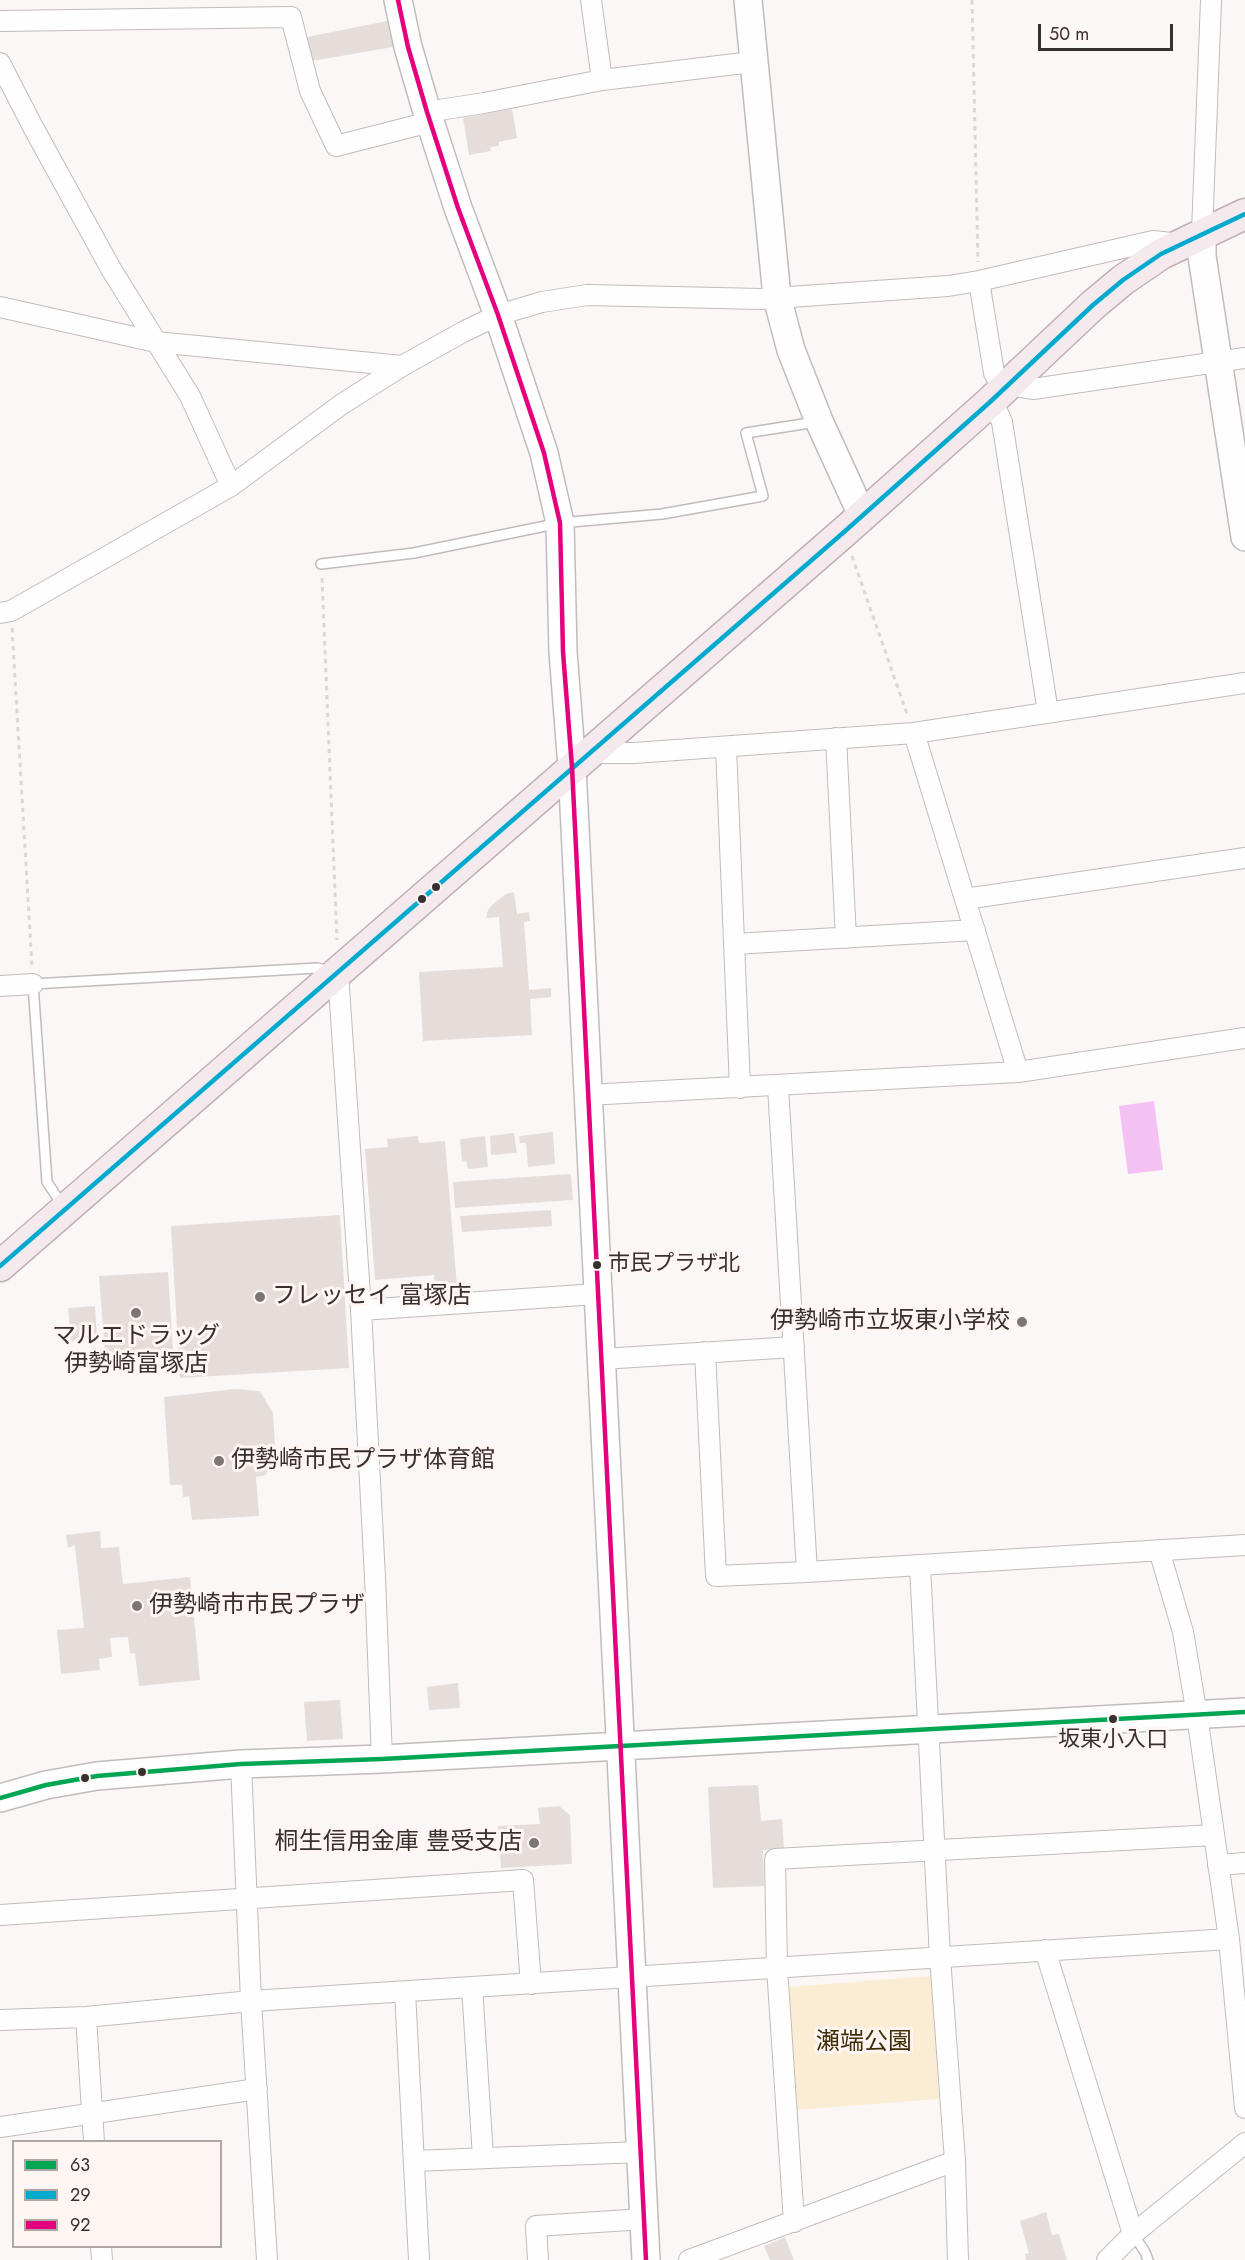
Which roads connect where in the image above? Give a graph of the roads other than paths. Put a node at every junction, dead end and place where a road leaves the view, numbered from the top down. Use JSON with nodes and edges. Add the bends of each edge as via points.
{"nodes":[{"id":1,"x":398,"y":0,"type":"edge"},
{"id":2,"x":591,"y":0,"type":"edge"},
{"id":3,"x":748,"y":0,"type":"edge"},
{"id":4,"x":1211,"y":0,"type":"edge"},
{"id":5,"x":0,"y":21,"type":"edge"},
{"id":6,"x":752,"y":62,"type":"junction"},
{"id":7,"x":0,"y":63,"type":"edge"},
{"id":8,"x":602,"y":80,"type":"junction"},
{"id":9,"x":428,"y":117,"type":"junction"},
{"id":10,"x":1245,"y":214,"type":"edge"},
{"id":11,"x":1191,"y":239,"type":"junction"},
{"id":12,"x":979,"y":281,"type":"junction"},
{"id":13,"x":777,"y":297,"type":"junction"},
{"id":14,"x":0,"y":307,"type":"edge"},
{"id":15,"x":498,"y":315,"type":"junction"},
{"id":16,"x":156,"y":342,"type":"junction"},
{"id":17,"x":1232,"y":360,"type":"edge"},
{"id":18,"x":402,"y":366,"type":"junction"},
{"id":19,"x":999,"y":394,"type":"junction"},
{"id":20,"x":819,"y":421,"type":"junction"},
{"id":21,"x":231,"y":486,"type":"junction"},
{"id":22,"x":1244,"y":521,"type":"edge"},
{"id":23,"x":560,"y":523,"type":"junction"},
{"id":24,"x":853,"y":523,"type":"junction"},
{"id":25,"x":321,"y":564,"type":"road end"},
{"id":26,"x":6,"y":612,"type":"edge"},
{"id":27,"x":1245,"y":683,"type":"edge"},
{"id":28,"x":1048,"y":712,"type":"junction"},
{"id":29,"x":914,"y":733,"type":"junction"},
{"id":30,"x":837,"y":738,"type":"junction"},
{"id":31,"x":726,"y":747,"type":"junction"},
{"id":32,"x":580,"y":760,"type":"junction"},
{"id":33,"x":1245,"y":858,"type":"edge"},
{"id":34,"x":965,"y":899,"type":"junction"},
{"id":35,"x":975,"y":930,"type":"junction"},
{"id":36,"x":846,"y":938,"type":"junction"},
{"id":37,"x":734,"y":944,"type":"junction"},
{"id":38,"x":338,"y":973,"type":"junction"},
{"id":39,"x":33,"y":984,"type":"junction"},
{"id":40,"x":0,"y":986,"type":"edge"},
{"id":41,"x":1245,"y":1038,"type":"edge"},
{"id":42,"x":1018,"y":1072,"type":"junction"},
{"id":43,"x":778,"y":1086,"type":"junction"},
{"id":44,"x":740,"y":1088,"type":"junction"},
{"id":45,"x":587,"y":1095,"type":"junction"},
{"id":46,"x":65,"y":1210,"type":"junction"},
{"id":47,"x":0,"y":1266,"type":"edge"},
{"id":48,"x":597,"y":1294,"type":"junction"},
{"id":49,"x":361,"y":1310,"type":"junction"},
{"id":50,"x":794,"y":1347,"type":"junction"},
{"id":51,"x":705,"y":1352,"type":"junction"},
{"id":52,"x":602,"y":1359,"type":"junction"},
{"id":53,"x":1245,"y":1545,"type":"edge"},
{"id":54,"x":1159,"y":1550,"type":"junction"},
{"id":55,"x":920,"y":1566,"type":"junction"},
{"id":56,"x":807,"y":1572,"type":"junction"},
{"id":57,"x":1245,"y":1712,"type":"edge"},
{"id":58,"x":1197,"y":1715,"type":"junction"},
{"id":59,"x":928,"y":1728,"type":"junction"},
{"id":60,"x":620,"y":1745,"type":"junction"},
{"id":61,"x":382,"y":1759,"type":"junction"},
{"id":62,"x":241,"y":1764,"type":"junction"},
{"id":63,"x":0,"y":1798,"type":"edge"},
{"id":64,"x":1214,"y":1835,"type":"junction"},
{"id":65,"x":935,"y":1851,"type":"junction"},
{"id":66,"x":1245,"y":1863,"type":"edge"},
{"id":67,"x":1218,"y":1865,"type":"junction"},
{"id":68,"x":247,"y":1899,"type":"junction"},
{"id":69,"x":0,"y":1915,"type":"edge"},
{"id":70,"x":1229,"y":1939,"type":"junction"},
{"id":71,"x":1045,"y":1950,"type":"junction"},
{"id":72,"x":940,"y":1957,"type":"junction"},
{"id":73,"x":777,"y":1967,"type":"junction"},
{"id":74,"x":631,"y":1976,"type":"junction"},
{"id":75,"x":531,"y":1984,"type":"junction"},
{"id":76,"x":472,"y":1987,"type":"junction"},
{"id":77,"x":405,"y":1992,"type":"junction"},
{"id":78,"x":251,"y":2001,"type":"junction"},
{"id":79,"x":1240,"y":2005,"type":"edge"},
{"id":80,"x":86,"y":2017,"type":"junction"},
{"id":81,"x":0,"y":2020,"type":"edge"},
{"id":82,"x":257,"y":2089,"type":"junction"},
{"id":83,"x":1245,"y":2108,"type":"edge"},
{"id":84,"x":92,"y":2113,"type":"junction"},
{"id":85,"x":0,"y":2127,"type":"edge"},
{"id":86,"x":94,"y":2140,"type":"edge"},
{"id":87,"x":1245,"y":2143,"type":"edge"},
{"id":88,"x":640,"y":2152,"type":"junction"},
{"id":89,"x":483,"y":2157,"type":"junction"},
{"id":90,"x":414,"y":2161,"type":"junction"},
{"id":91,"x":955,"y":2161,"type":"junction"},
{"id":92,"x":644,"y":2218,"type":"junction"},
{"id":93,"x":794,"y":2222,"type":"junction"},
{"id":94,"x":1133,"y":2234,"type":"junction"},
{"id":95,"x":267,"y":2260,"type":"edge"},
{"id":96,"x":419,"y":2260,"type":"edge"},
{"id":97,"x":538,"y":2260,"type":"edge"},
{"id":98,"x":646,"y":2260,"type":"edge"},
{"id":99,"x":689,"y":2260,"type":"edge"},
{"id":100,"x":958,"y":2260,"type":"edge"},
{"id":101,"x":1107,"y":2260,"type":"edge"},
{"id":102,"x":1148,"y":2260,"type":"edge"}],
"edges":[{"from":1,"to":9,"type":"street"},
{"from":2,"to":8,"type":"street"},
{"from":3,"to":6,"type":"street"},
{"from":4,"to":11,"type":"street"},
{"from":5,"to":9,"type":"street","via":[[291,17],[310,91],[336,146]]},
{"from":6,"to":8,"type":"street"},
{"from":6,"to":13,"type":"street"},
{"from":7,"to":16,"type":"street","via":[[77,207]]},
{"from":8,"to":9,"type":"street"},
{"from":9,"to":15,"type":"street"},
{"from":10,"to":11,"type":"main road"},
{"from":11,"to":12,"type":"street","via":[[1153,241]]},
{"from":11,"to":17,"type":"street","via":[[1202,256]]},
{"from":11,"to":19,"type":"main road","via":[[1123,280]]},
{"from":12,"to":13,"type":"street"},
{"from":12,"to":19,"type":"street"},
{"from":13,"to":15,"type":"street","via":[[587,296],[542,302]]},
{"from":13,"to":20,"type":"street","via":[[791,350]]},
{"from":14,"to":16,"type":"street"},
{"from":15,"to":18,"type":"street"},
{"from":15,"to":23,"type":"street","via":[[544,453]]},
{"from":16,"to":18,"type":"street"},
{"from":16,"to":21,"type":"street","via":[[199,413]]},
{"from":17,"to":19,"type":"street"},
{"from":17,"to":22,"type":"street"},
{"from":18,"to":21,"type":"street","via":[[312,424]]},
{"from":19,"to":24,"type":"main road"},
{"from":19,"to":28,"type":"street","via":[[998,411]]},
{"from":20,"to":23,"type":"lane","via":[[746,433],[763,496],[662,514]]},
{"from":20,"to":24,"type":"street"},
{"from":21,"to":26,"type":"street"},
{"from":23,"to":25,"type":"lane","via":[[414,553]]},
{"from":23,"to":32,"type":"street","via":[[563,652]]},
{"from":24,"to":32,"type":"main road"},
{"from":27,"to":28,"type":"street"},
{"from":28,"to":29,"type":"street"},
{"from":29,"to":30,"type":"street"},
{"from":29,"to":34,"type":"street"},
{"from":30,"to":31,"type":"street"},
{"from":30,"to":36,"type":"street"},
{"from":31,"to":32,"type":"street"},
{"from":31,"to":37,"type":"street"},
{"from":32,"to":38,"type":"main road"},
{"from":32,"to":45,"type":"street"},
{"from":33,"to":34,"type":"street"},
{"from":34,"to":35,"type":"street"},
{"from":35,"to":36,"type":"street"},
{"from":35,"to":42,"type":"street"},
{"from":36,"to":37,"type":"street"},
{"from":37,"to":44,"type":"street"},
{"from":38,"to":39,"type":"lane","via":[[317,968]]},
{"from":38,"to":46,"type":"main road"},
{"from":38,"to":49,"type":"street"},
{"from":39,"to":40,"type":"street"},
{"from":39,"to":46,"type":"lane","via":[[47,1182]]},
{"from":41,"to":42,"type":"street"},
{"from":42,"to":43,"type":"street"},
{"from":43,"to":44,"type":"street"},
{"from":43,"to":50,"type":"street"},
{"from":44,"to":45,"type":"street"},
{"from":45,"to":48,"type":"street"},
{"from":46,"to":47,"type":"main road"},
{"from":48,"to":49,"type":"street"},
{"from":48,"to":52,"type":"street"},
{"from":49,"to":61,"type":"street"},
{"from":50,"to":51,"type":"street"},
{"from":50,"to":56,"type":"street"},
{"from":51,"to":52,"type":"street"},
{"from":51,"to":56,"type":"street","via":[[716,1576]]},
{"from":52,"to":60,"type":"street"},
{"from":53,"to":54,"type":"street"},
{"from":54,"to":55,"type":"street"},
{"from":54,"to":58,"type":"street","via":[[1182,1632]]},
{"from":55,"to":56,"type":"street"},
{"from":55,"to":59,"type":"street"},
{"from":57,"to":58,"type":"street"},
{"from":58,"to":59,"type":"street"},
{"from":58,"to":64,"type":"street"},
{"from":59,"to":60,"type":"street"},
{"from":59,"to":65,"type":"street"},
{"from":60,"to":61,"type":"street"},
{"from":60,"to":74,"type":"street"},
{"from":61,"to":62,"type":"street"},
{"from":62,"to":63,"type":"street","via":[[97,1776]]},
{"from":62,"to":68,"type":"street"},
{"from":64,"to":65,"type":"street"},
{"from":64,"to":67,"type":"street"},
{"from":65,"to":72,"type":"street"},
{"from":65,"to":73,"type":"street","via":[[775,1860]]},
{"from":66,"to":67,"type":"street"},
{"from":67,"to":70,"type":"street"},
{"from":68,"to":69,"type":"street"},
{"from":68,"to":75,"type":"street","via":[[523,1880]]},
{"from":68,"to":78,"type":"street"},
{"from":70,"to":71,"type":"street"},
{"from":70,"to":79,"type":"street"},
{"from":71,"to":72,"type":"street"},
{"from":71,"to":94,"type":"street"},
{"from":72,"to":73,"type":"street"},
{"from":72,"to":91,"type":"street"},
{"from":73,"to":74,"type":"street"},
{"from":73,"to":93,"type":"street"},
{"from":74,"to":75,"type":"street"},
{"from":74,"to":88,"type":"street"},
{"from":75,"to":76,"type":"street"},
{"from":76,"to":77,"type":"street"},
{"from":76,"to":89,"type":"street"},
{"from":77,"to":78,"type":"street"},
{"from":77,"to":90,"type":"street"},
{"from":78,"to":80,"type":"street"},
{"from":78,"to":82,"type":"street"},
{"from":79,"to":83,"type":"street"},
{"from":80,"to":81,"type":"street"},
{"from":80,"to":84,"type":"street"},
{"from":82,"to":84,"type":"street"},
{"from":82,"to":95,"type":"street"},
{"from":84,"to":85,"type":"street"},
{"from":84,"to":86,"type":"street"},
{"from":87,"to":94,"type":"street"},
{"from":88,"to":89,"type":"street"},
{"from":88,"to":92,"type":"street"},
{"from":89,"to":90,"type":"street"},
{"from":90,"to":96,"type":"street"},
{"from":91,"to":93,"type":"street"},
{"from":91,"to":100,"type":"street"},
{"from":92,"to":97,"type":"street","via":[[537,2226]]},
{"from":92,"to":98,"type":"street"},
{"from":93,"to":99,"type":"street"},
{"from":94,"to":101,"type":"street"},
{"from":94,"to":102,"type":"lane"}]}
